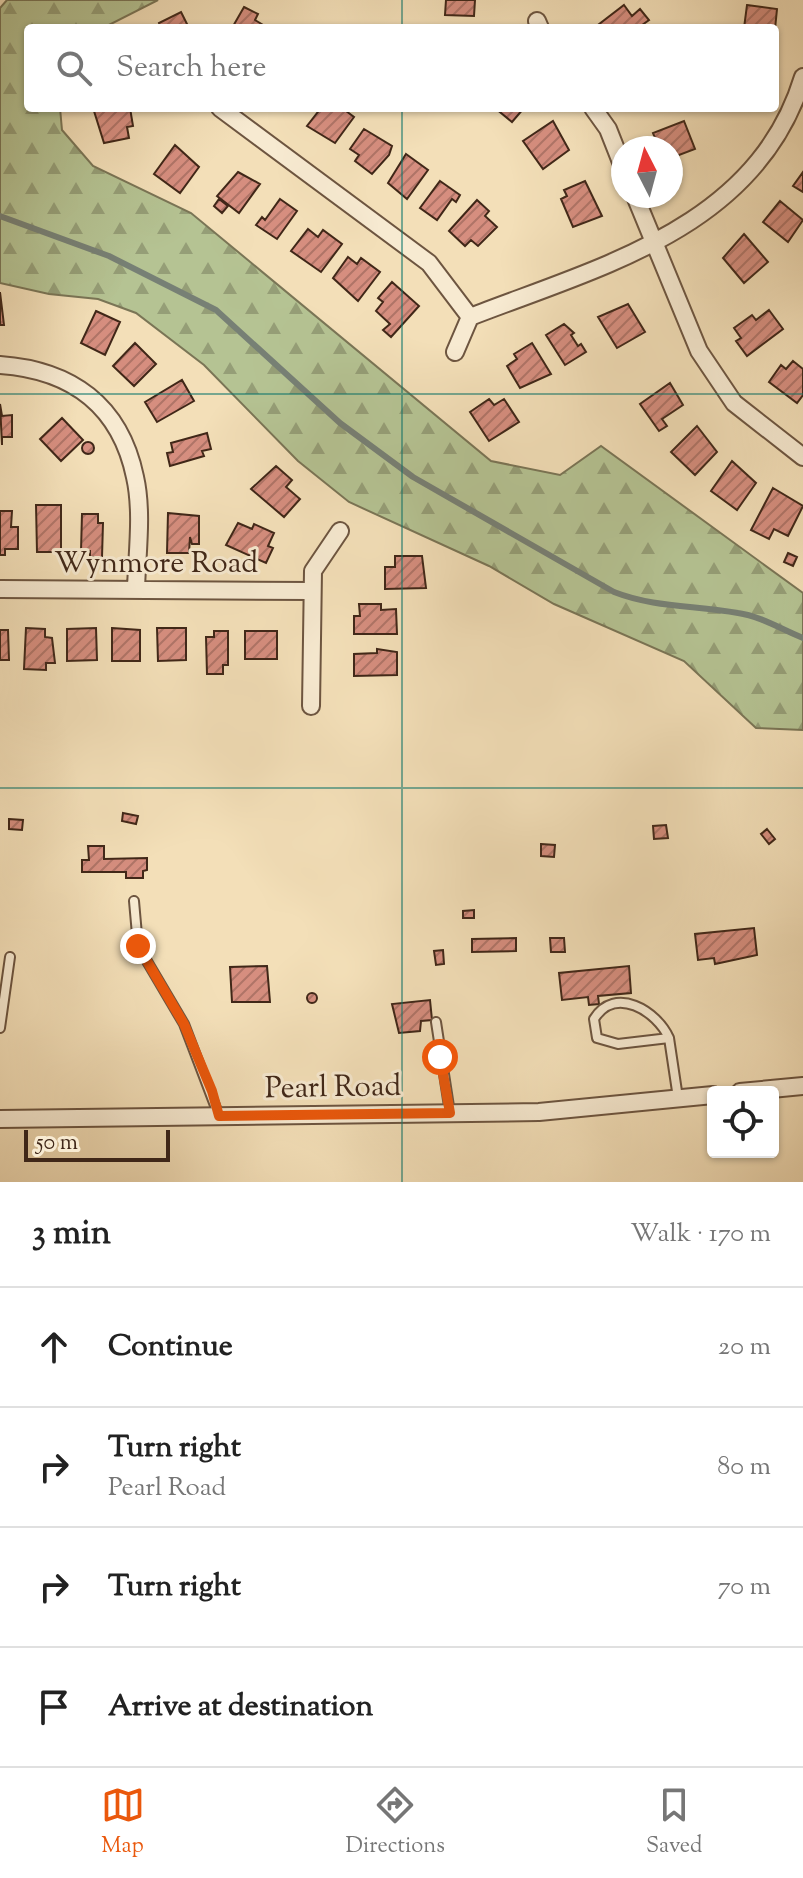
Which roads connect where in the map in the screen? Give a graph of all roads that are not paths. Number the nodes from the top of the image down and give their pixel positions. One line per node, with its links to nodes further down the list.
1 (803, 77): 6 (street)
2 (225, 112): 7 (street)
3 (596, 112): 4 (street)
4 (611, 137)
5 (640, 208): 6 (street)
6 (654, 245): 7 (street); 10 (street)
7 (470, 317): 8 (street)
8 (455, 352)
9 (0, 365): 13 (street)
10 (803, 457)
11 (340, 531): 14 (street)
12 (0, 589): 13 (street, Wynmore Road)
13 (136, 589): 14 (street, Wynmore Road)
14 (311, 591): 15 (street)
15 (311, 706)
16 (134, 901): 26 (lane)
17 (10, 957): 19 (lane)
18 (436, 1022): 25 (lane)
19 (0, 1028)
20 (669, 1038): 20 (lane); 24 (lane)
21 (803, 1086): 22 (street)
22 (779, 1088)
23 (707, 1096): 24 (street, Pearl Road)
24 (678, 1098): 25 (street, Pearl Road)
25 (450, 1113): 26 (street, Pearl Road)
26 (219, 1116): 27 (street, Pearl Road)
27 (0, 1119)

